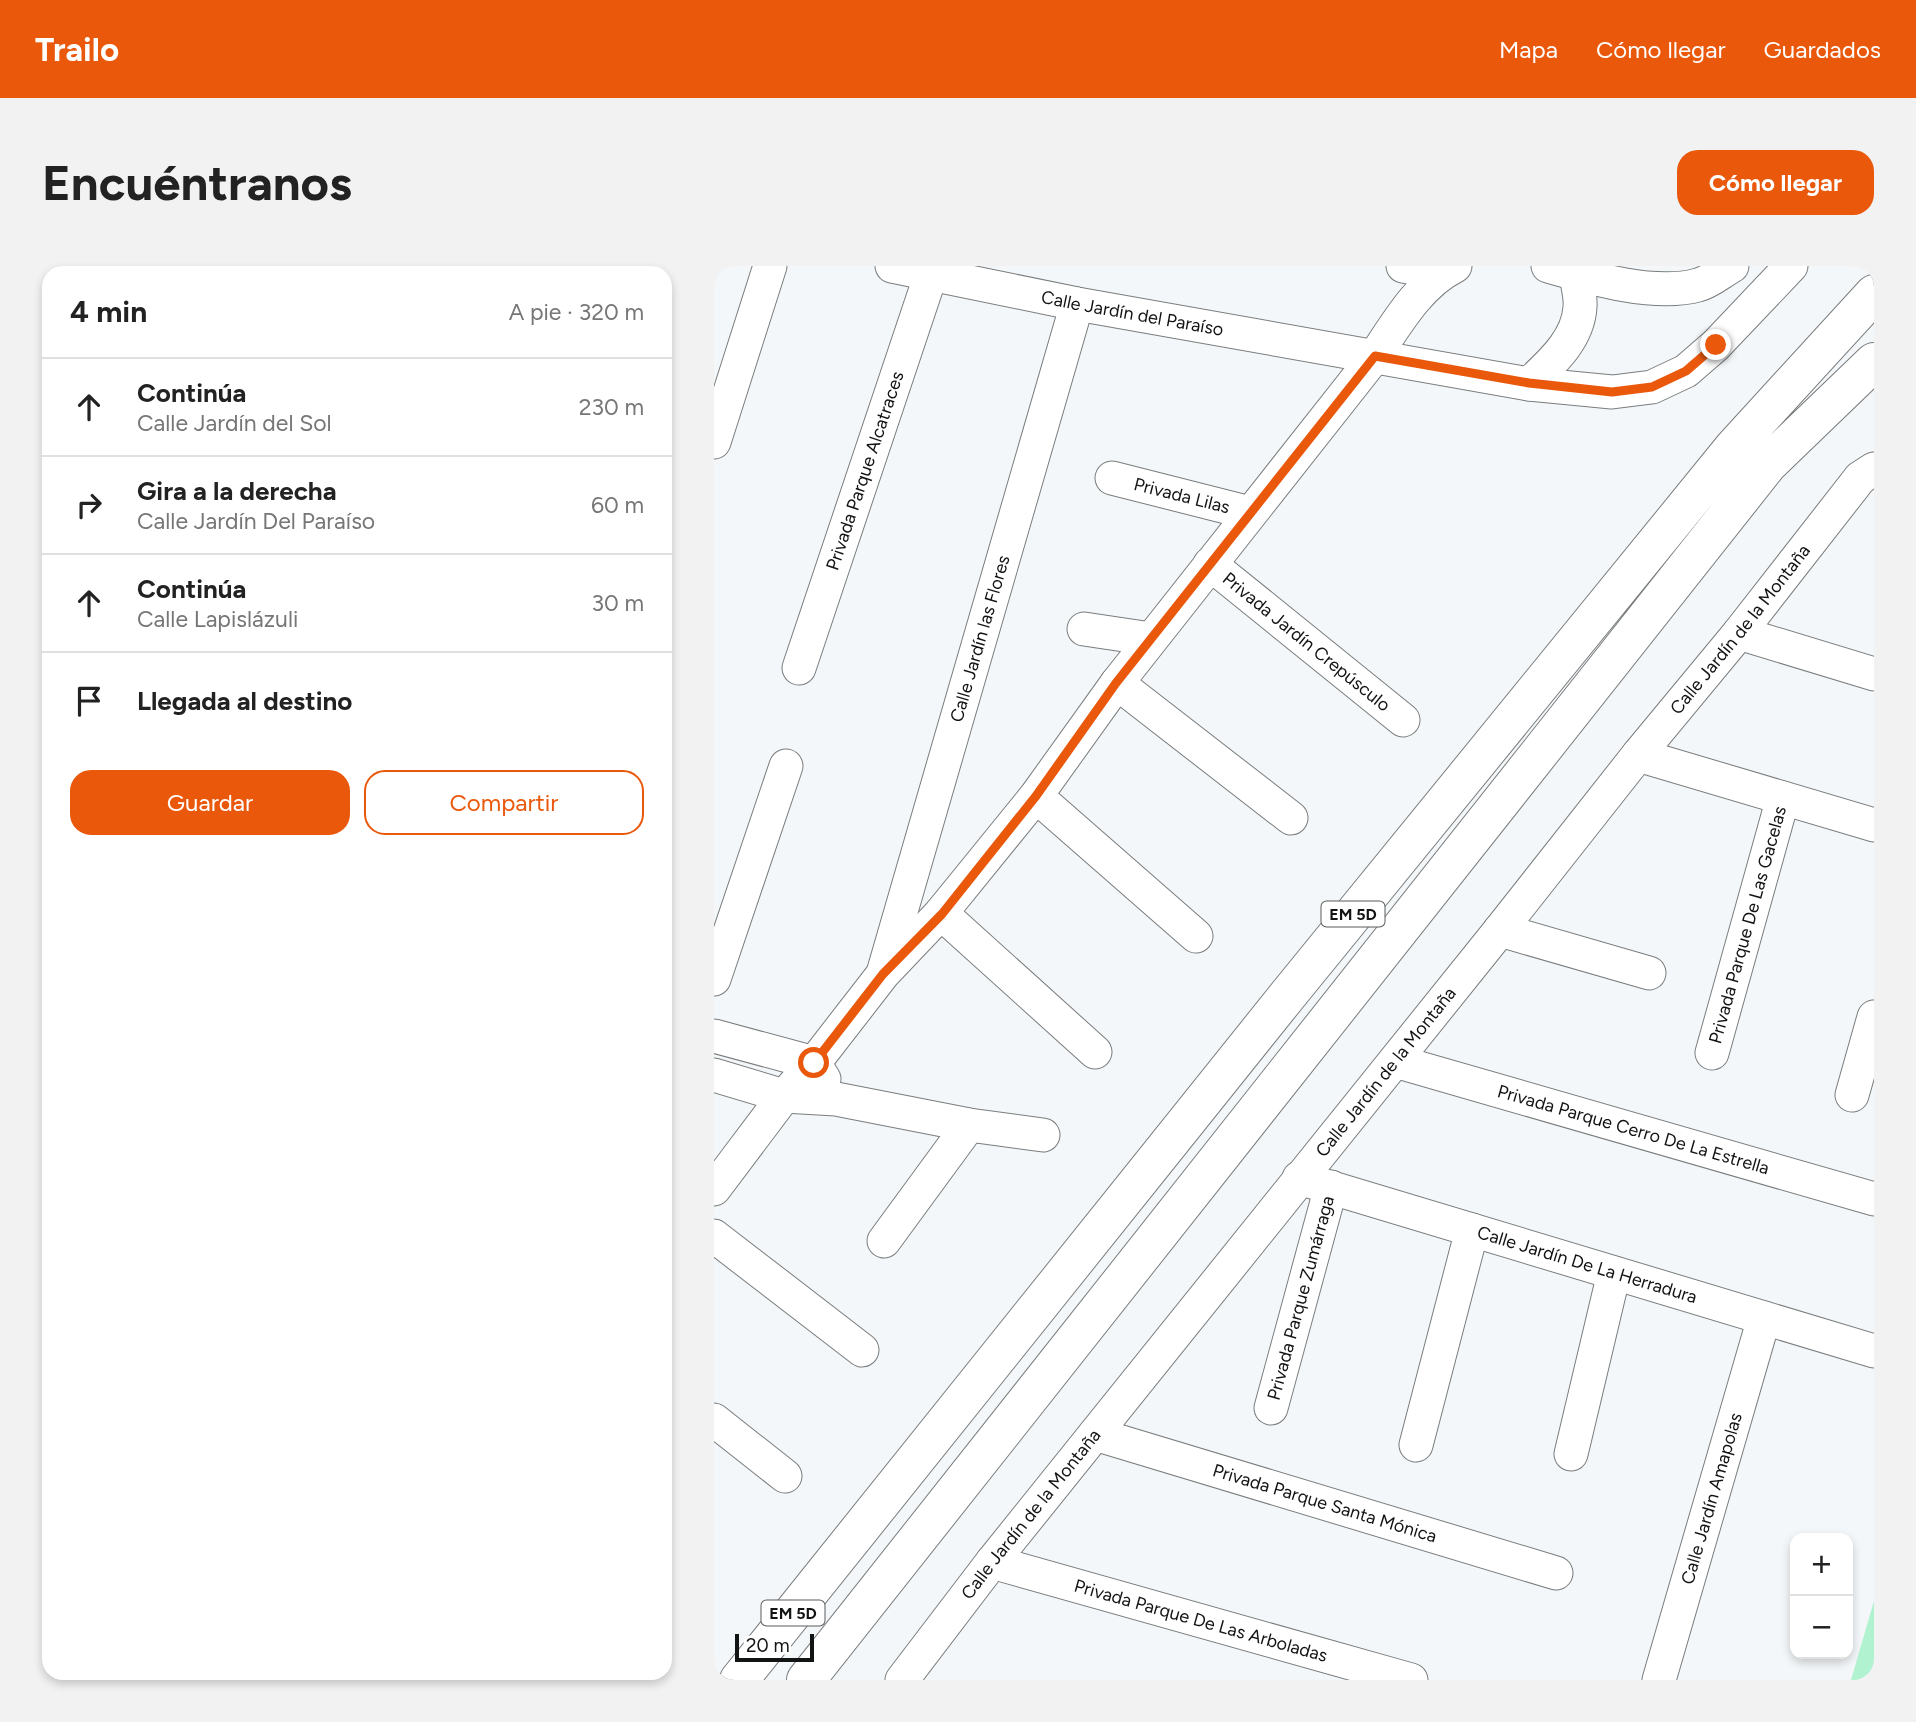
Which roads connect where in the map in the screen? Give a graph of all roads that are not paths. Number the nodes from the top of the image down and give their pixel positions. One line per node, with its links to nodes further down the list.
1 (770, 266): 14 (street)
2 (892, 266): 8 (street, Calle Jardín del Paraíso)
3 (1403, 266): 6 (street)
4 (1731, 266): 7 (street)
5 (1791, 266): 13 (street)
6 (1448, 270): 11 (street)
7 (1562, 270): 13 (street)
8 (931, 274): 10 (street, Calle Jardín del Paraíso); 22 (street, Privada Parque Alcatraces)
9 (1874, 295): 69 (highway, EM 5D)
10 (1077, 304): 11 (street, Calle Jardín del Paraíso); 36 (street, Calle Jardín las Flores)
11 (1375, 356): 13 (street); 17 (street)
12 (1874, 362): 70 (highway, EM 5D)
13 (1529, 383)
14 (714, 442)
15 (1874, 470): 20 (street, Calle Jardín de la Montaña)
16 (1112, 478): 17 (street, Privada Lilas)
17 (1250, 513): 18 (street)
18 (1210, 564): 21 (street); 25 (street, Privada Jardín Crepúsculo)
19 (1084, 629): 21 (street)
20 (1739, 633): 23 (street); 26 (street, Calle Jardín de la Montaña)
21 (1151, 639): 24 (street)
22 (799, 668)
23 (1874, 674)
24 (1116, 683): 28 (street); 30 (street)
25 (1403, 720)
26 (1638, 755): 29 (street); 33 (street, Calle Jardín de la Montaña)
27 (786, 766): 37 (street)
28 (1036, 796): 32 (street); 34 (street)
29 (1783, 798): 31 (street); 41 (street, Privada Parque De Las Gacelas)
30 (1291, 818)
31 (1874, 825)
32 (942, 914): 36 (street); 40 (street)
33 (1500, 930): 35 (street); 42 (street, Calle Jardín de la Montaña)
34 (1196, 936)
35 (1649, 973)
36 (883, 974): 43 (street)
37 (714, 979)
38 (1874, 1017): 45 (street)
39 (714, 1036): 43 (street)
40 (1095, 1052)
41 (1712, 1053)
42 (1395, 1061): 50 (street, Calle Jardín de la Montaña); 53 (street, Privada Parque Cerro De La Estrella)
43 (814, 1063): 46 (street); 47 (street)
44 (714, 1075): 46 (street)
45 (1852, 1095)
46 (784, 1096): 47 (street); 52 (street)
47 (836, 1099): 48 (street)
48 (969, 1125): 49 (street); 56 (street)
49 (1043, 1135)
50 (1299, 1178): 51 (street, Calle Jardín De La Herradura); 63 (street, Calle Jardín de la Montaña)
51 (1331, 1187): 54 (street, Calle Jardín De La Herradura); 61 (street, Privada Parque Zumárraga)
52 (714, 1189)
53 (1874, 1199)
54 (1472, 1230): 57 (street, Calle Jardín De La Herradura); 64 (street)
55 (714, 1236): 59 (street)
56 (884, 1241)
57 (1614, 1273): 58 (street, Calle Jardín De La Herradura); 65 (street)
58 (1764, 1318): 60 (street, Calle Jardín De La Herradura); 73 (street, Calle Jardín Amapolas)
59 (862, 1350)
60 (1874, 1351)
61 (1271, 1408)
62 (714, 1420): 66 (street)
63 (1095, 1434): 67 (street, Calle Jardín de la Montaña); 68 (street, Privada Parque Santa Mónica)
64 (1416, 1445)
65 (1571, 1454)
66 (785, 1476)
67 (992, 1562): 71 (street, Calle Jardín de la Montaña); 72 (street, Privada Parque De Las Arboladas)
68 (1556, 1573)
69 (739, 1680)
70 (806, 1680)
71 (902, 1680)
72 (1411, 1680)
73 (1659, 1680)

